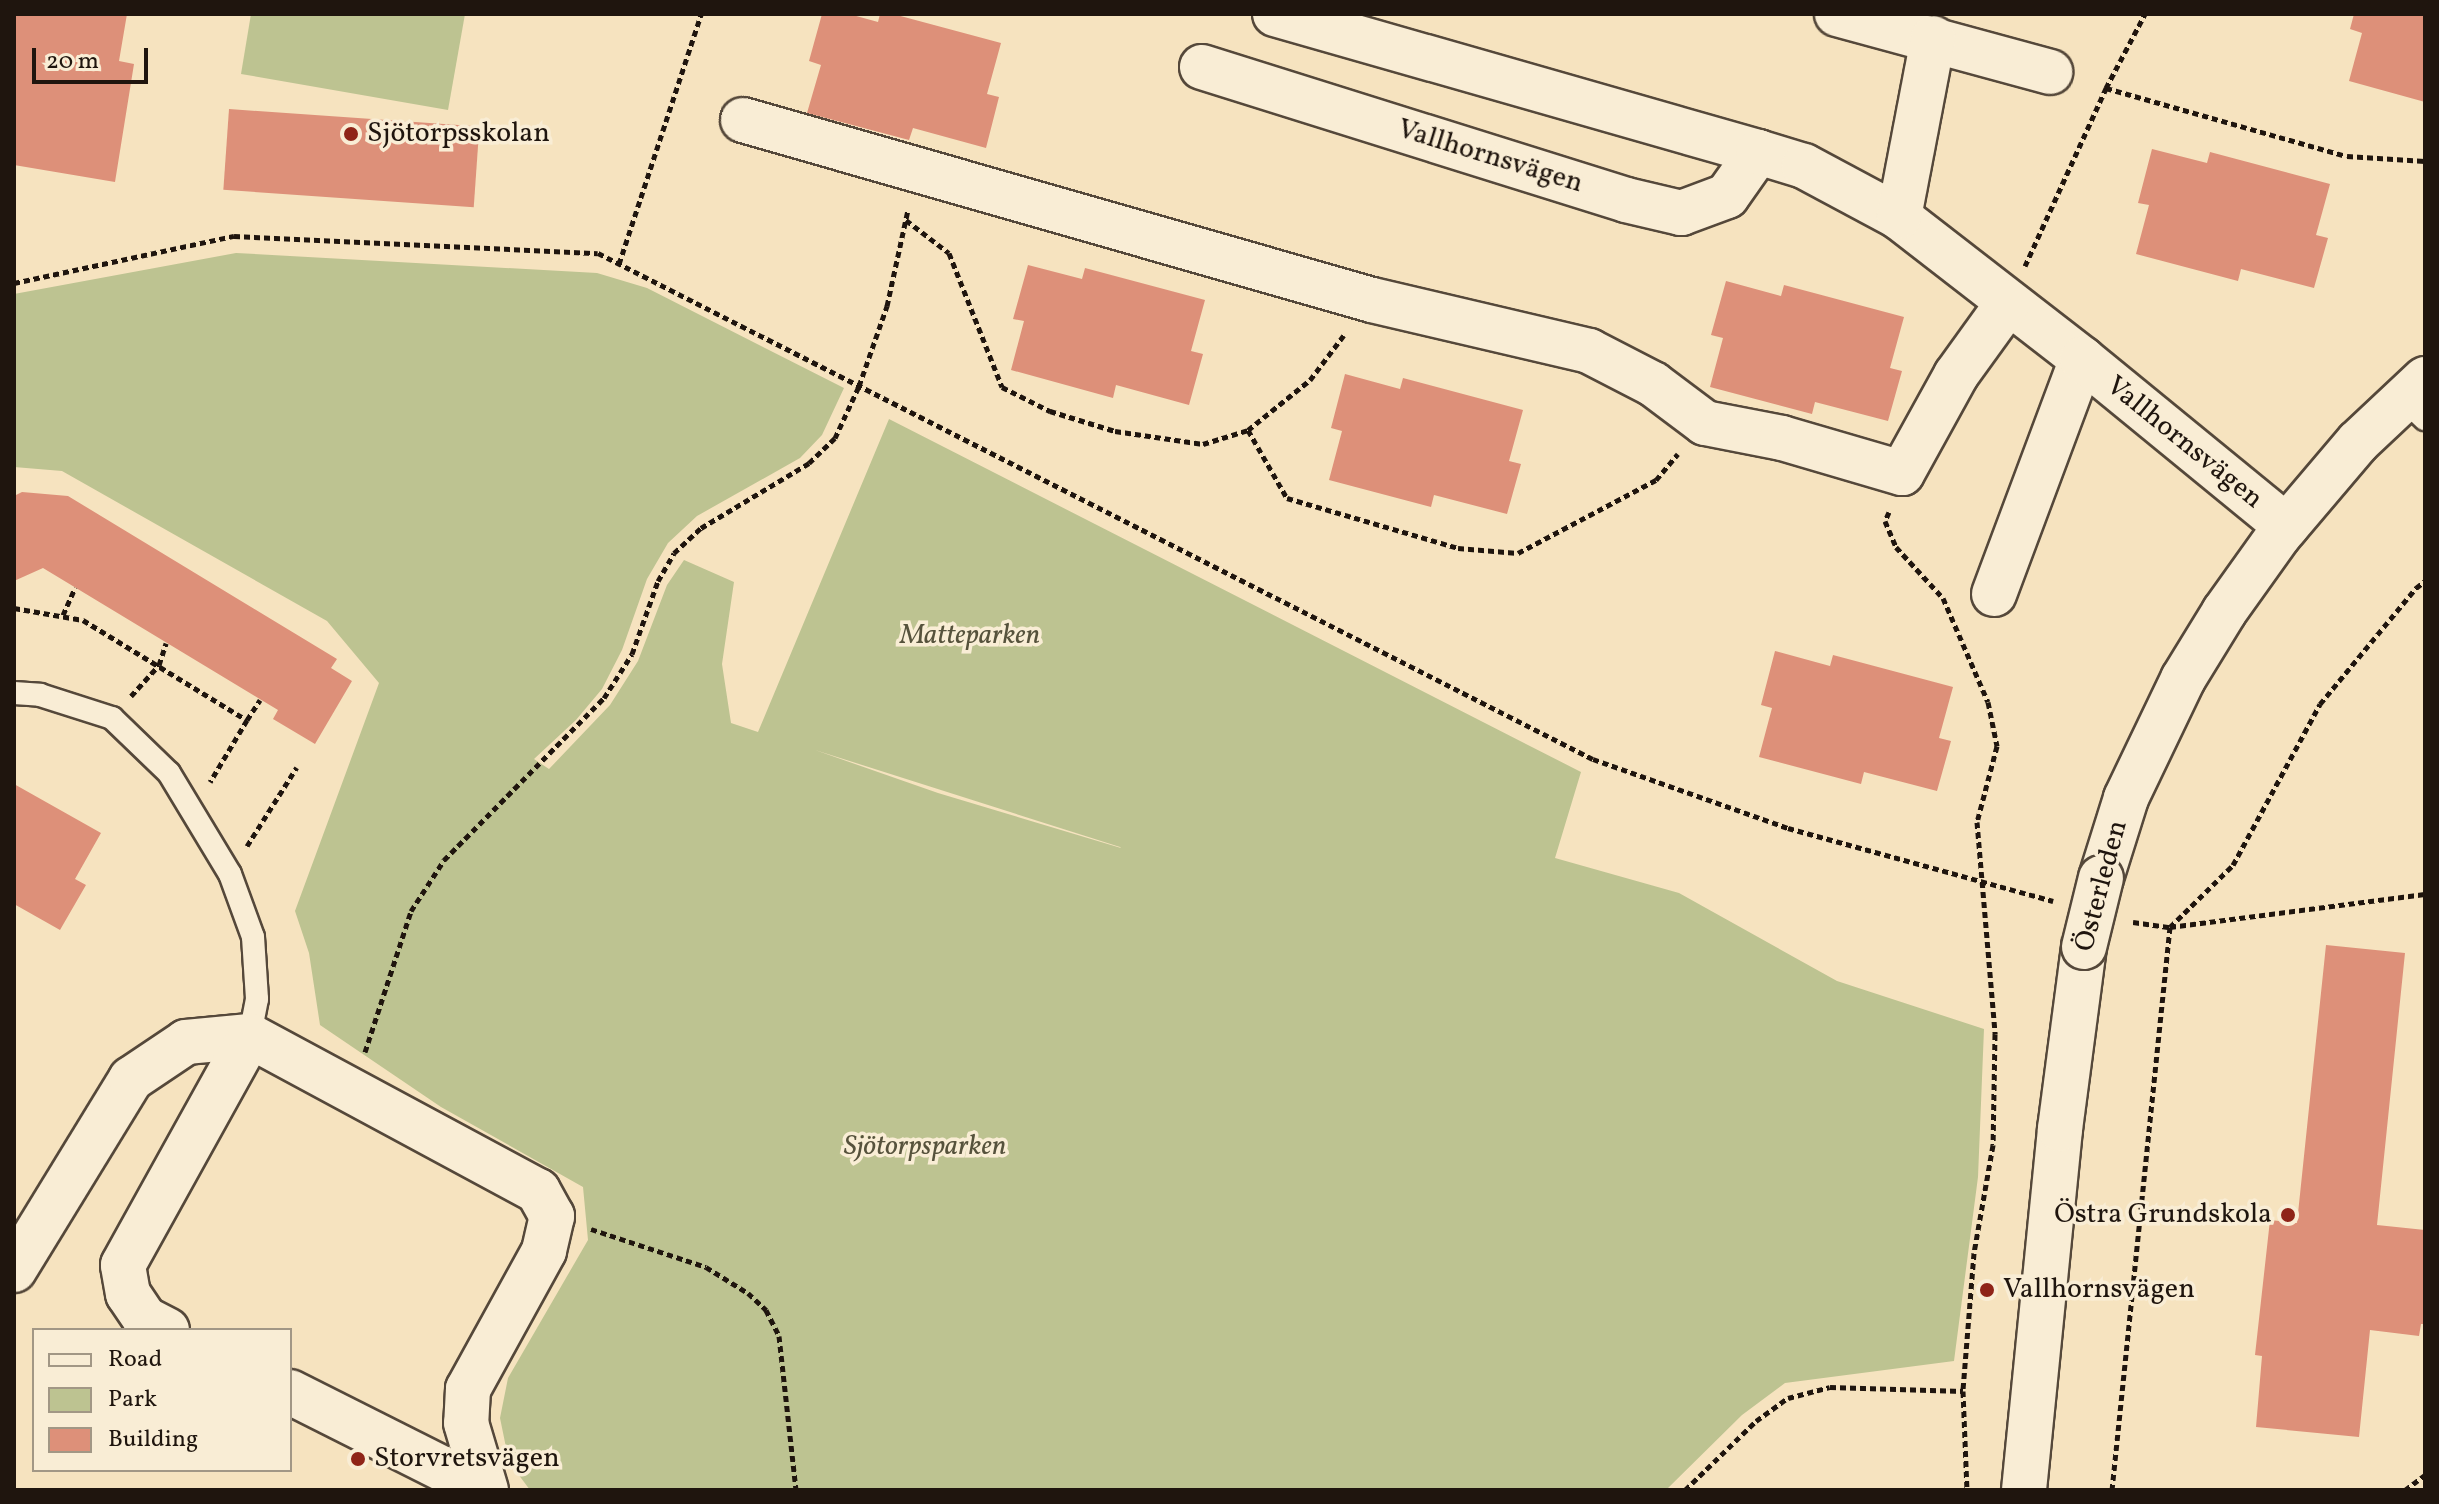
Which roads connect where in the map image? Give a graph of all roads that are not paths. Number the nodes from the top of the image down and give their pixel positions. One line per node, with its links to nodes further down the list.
1 (1275, 14): 7 (street, Vallhornsvägen)
2 (1837, 14): 3 (street)
3 (1933, 38): 5 (street); 8 (street)
4 (1202, 67): 7 (street, Vallhornsvägen)
5 (2050, 72)
6 (743, 120): 9 (street)
7 (1758, 152): 8 (street, Vallhornsvägen)
8 (1899, 217): 9 (street, Vallhornsvägen)
9 (2008, 303): 10 (street, Vallhornsvägen)
10 (2082, 359): 12 (street, Vallhornsvägen); 13 (street, Vallhornsvägen)
11 (2418, 399): 12 (street, Österleden)
12 (2286, 526): 20 (street, Österleden, bridge)
13 (1994, 594)
14 (14, 693): 15 (lane)
15 (250, 1036): 16 (street); 17 (street); 19 (street)
16 (14, 1270)
17 (163, 1328)
18 (292, 1393): 19 (street)
19 (486, 1490)
20 (2024, 1490)

